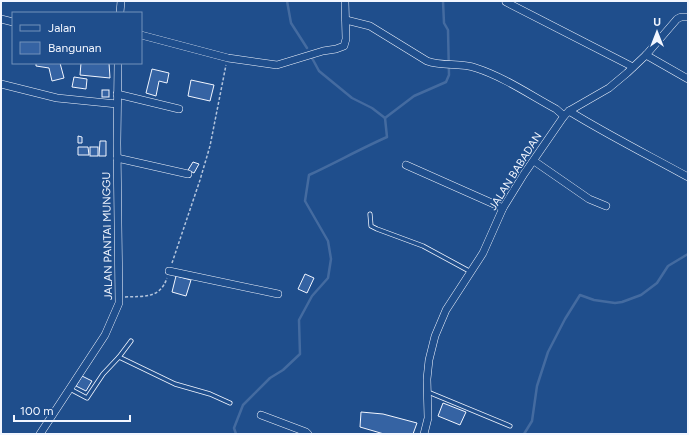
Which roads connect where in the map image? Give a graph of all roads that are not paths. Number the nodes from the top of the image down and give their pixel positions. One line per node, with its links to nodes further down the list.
1 (121, 1): 4 (street)
2 (345, 1): 7 (street)
3 (506, 2): 12 (street)
4 (120, 12)
5 (688, 17): 10 (street, JALAN BABADAN)
6 (1, 19): 8 (street)
7 (346, 20): 9 (street); 18 (street)
8 (12, 22)
9 (142, 35)
10 (646, 55): 12 (street, JALAN BABADAN); 13 (street)
11 (118, 64): 15 (street, JALAN PANTAI MUNGGU)
12 (633, 67): 18 (street, JALAN BABADAN)
13 (688, 79)
14 (1, 84): 16 (street)
15 (117, 94): 16 (street, JALAN PANTAI MUNGGU); 17 (street)
16 (117, 104): 19 (street, JALAN PANTAI MUNGGU)
17 (179, 109)
18 (567, 113): 20 (street, JALAN BABADAN); 23 (street)
19 (117, 158): 22 (street); 32 (street, JALAN PANTAI MUNGGU)
20 (534, 161): 24 (street); 25 (street, JALAN BABADAN)
21 (406, 165): 25 (street)
22 (188, 174)
23 (688, 177)
24 (606, 206)
25 (503, 208): 28 (street, JALAN BABADAN)
26 (370, 214): 28 (lane)
27 (169, 272): 29 (street)
28 (471, 272): 33 (street, JALAN BABADAN)
29 (278, 294)
30 (131, 341): 31 (lane)
31 (119, 357): 32 (lane); 34 (lane)
32 (70, 389): 37 (street, JALAN PANTAI MUNGGU)
33 (428, 392): 36 (lane); 39 (street, JALAN BABADAN)
34 (230, 403)
35 (261, 415): 38 (street)
36 (510, 426)
37 (40, 434)
38 (308, 434)
39 (424, 434)

